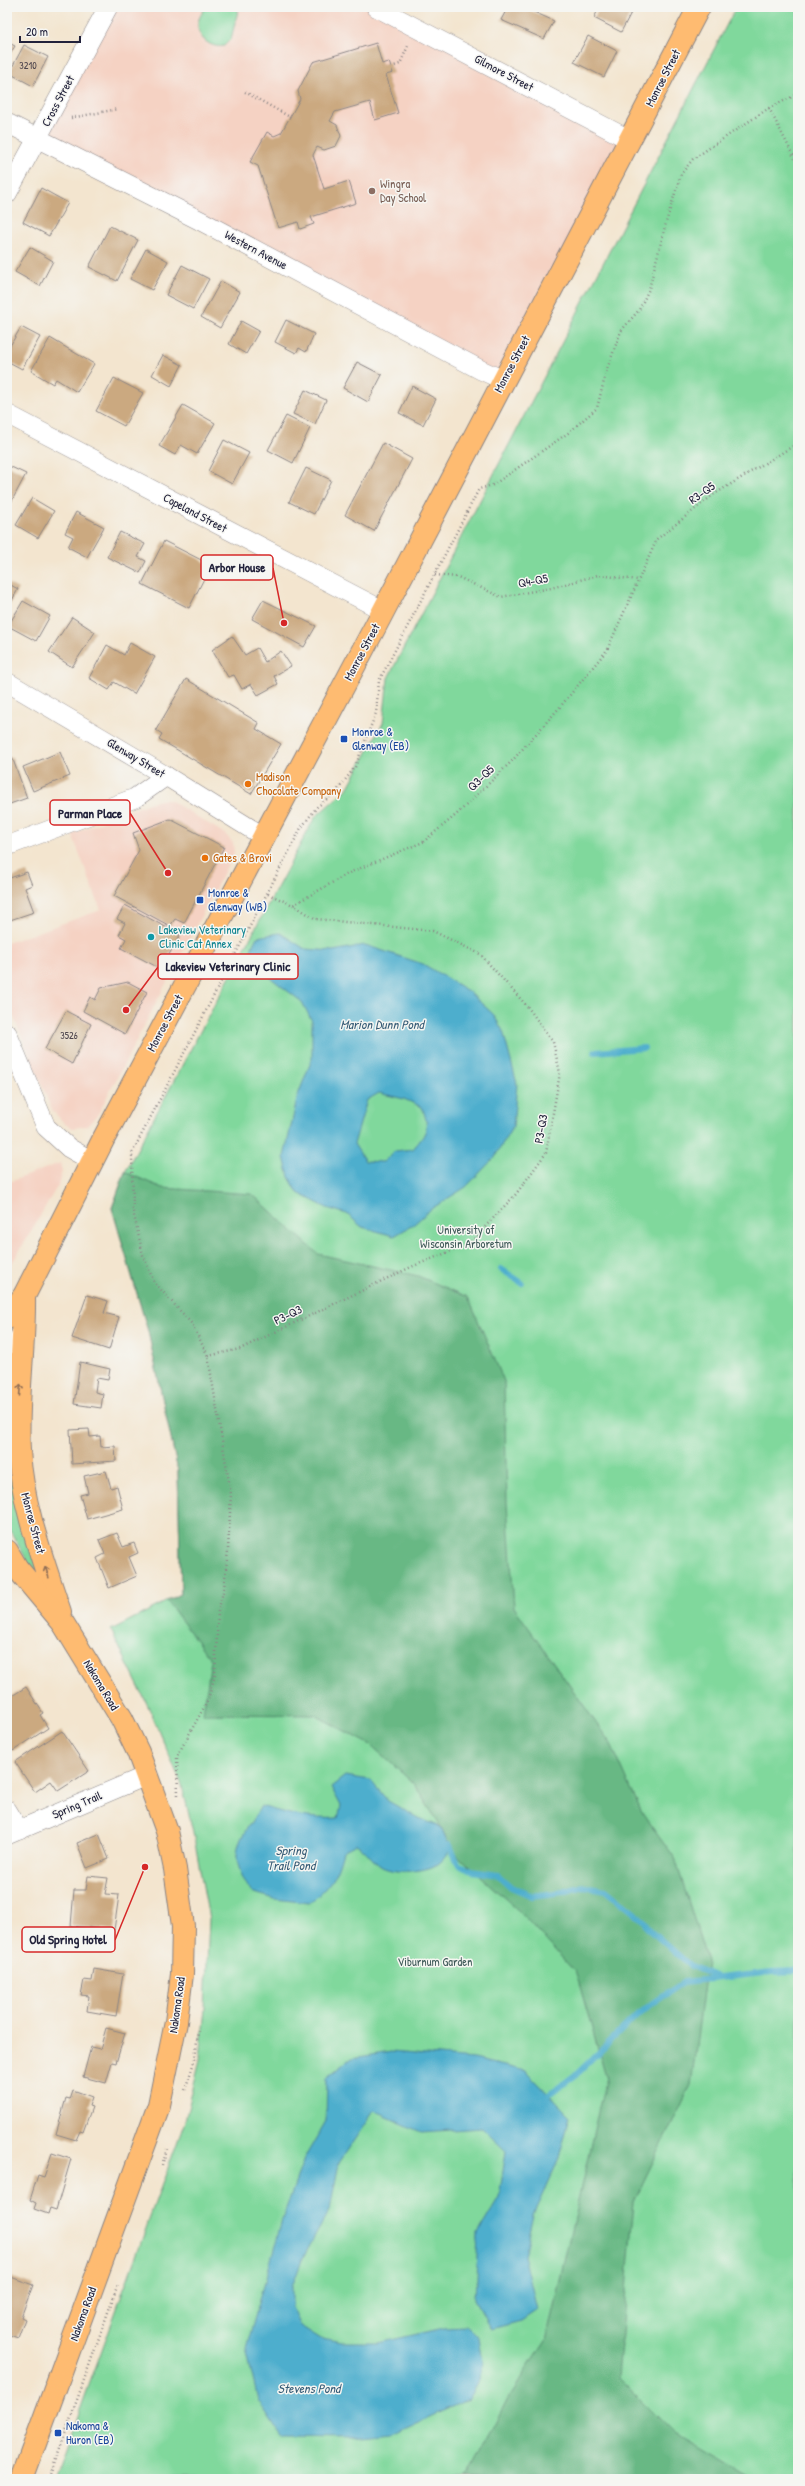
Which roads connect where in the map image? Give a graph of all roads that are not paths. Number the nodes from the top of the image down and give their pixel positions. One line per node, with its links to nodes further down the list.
1 (108, 7): 5 (street, Cross Street)
2 (376, 7): 6 (street, Gilmore Street)
3 (699, 7): 6 (main road, Monroe Street)
4 (7, 123): 5 (street, Western Avenue)
5 (38, 140): 7 (street, Cross Street); 8 (street, Western Avenue)
6 (630, 140): 8 (main road, Monroe Street)
7 (7, 194)
8 (503, 380): 10 (main road, Monroe Street)
9 (7, 414): 10 (street, Copeland Street)
10 (384, 611): 13 (main road, Monroe Street)
11 (7, 682): 12 (street, Glenway Street)
12 (166, 776): 13 (street, Glenway Street); 14 (street)
13 (264, 837): 16 (main road, Monroe Street)
14 (7, 846)
15 (7, 1033): 16 (street)
16 (92, 1161): 17 (main road, Monroe Street)
17 (16, 1321): 18 (street, Monroe Street); 20 (main road, Monroe Street, one-way to 17)
18 (7, 1365)
19 (7, 1551): 20 (main road, Nakoma Road)
20 (63, 1623): 21 (main road, Nakoma Road)
21 (148, 1776): 23 (street, Spring Trail); 24 (main road, Nakoma Road)
22 (7, 1810): 23 (street)
23 (13, 1833)
24 (22, 2479)

